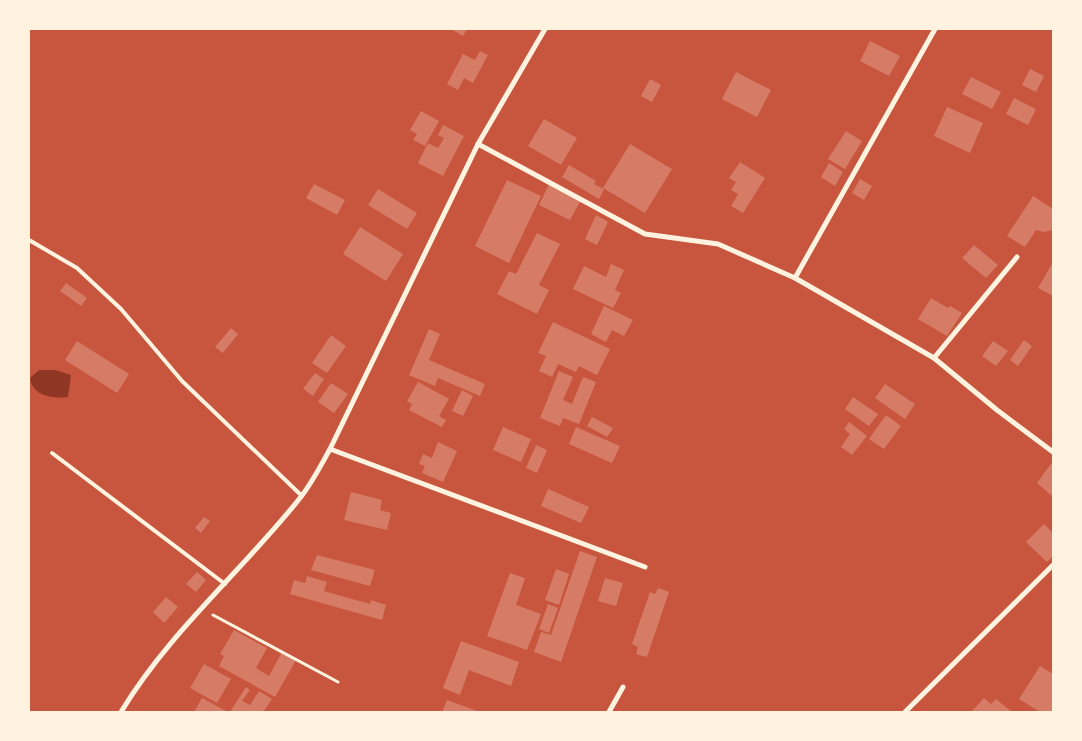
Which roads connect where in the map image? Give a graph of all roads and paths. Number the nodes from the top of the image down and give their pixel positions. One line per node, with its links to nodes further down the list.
1 (545, 29): 3 (street)
2 (936, 29): 6 (street)
3 (478, 144): 6 (street); 8 (street)
4 (29, 240): 11 (lane)
5 (1018, 257): 7 (street)
6 (795, 278): 7 (street)
7 (934, 358): 9 (street)
8 (330, 449): 11 (street); 13 (street)
9 (1053, 452)
10 (52, 453): 14 (lane)
11 (302, 496): 14 (street)
12 (1053, 565): 20 (street)
13 (645, 567)
14 (225, 584): 15 (street)
15 (201, 608): 16 (path); 18 (street)
16 (338, 682)
17 (622, 687): 19 (street)
18 (121, 712)
19 (609, 712)
20 (904, 712)

